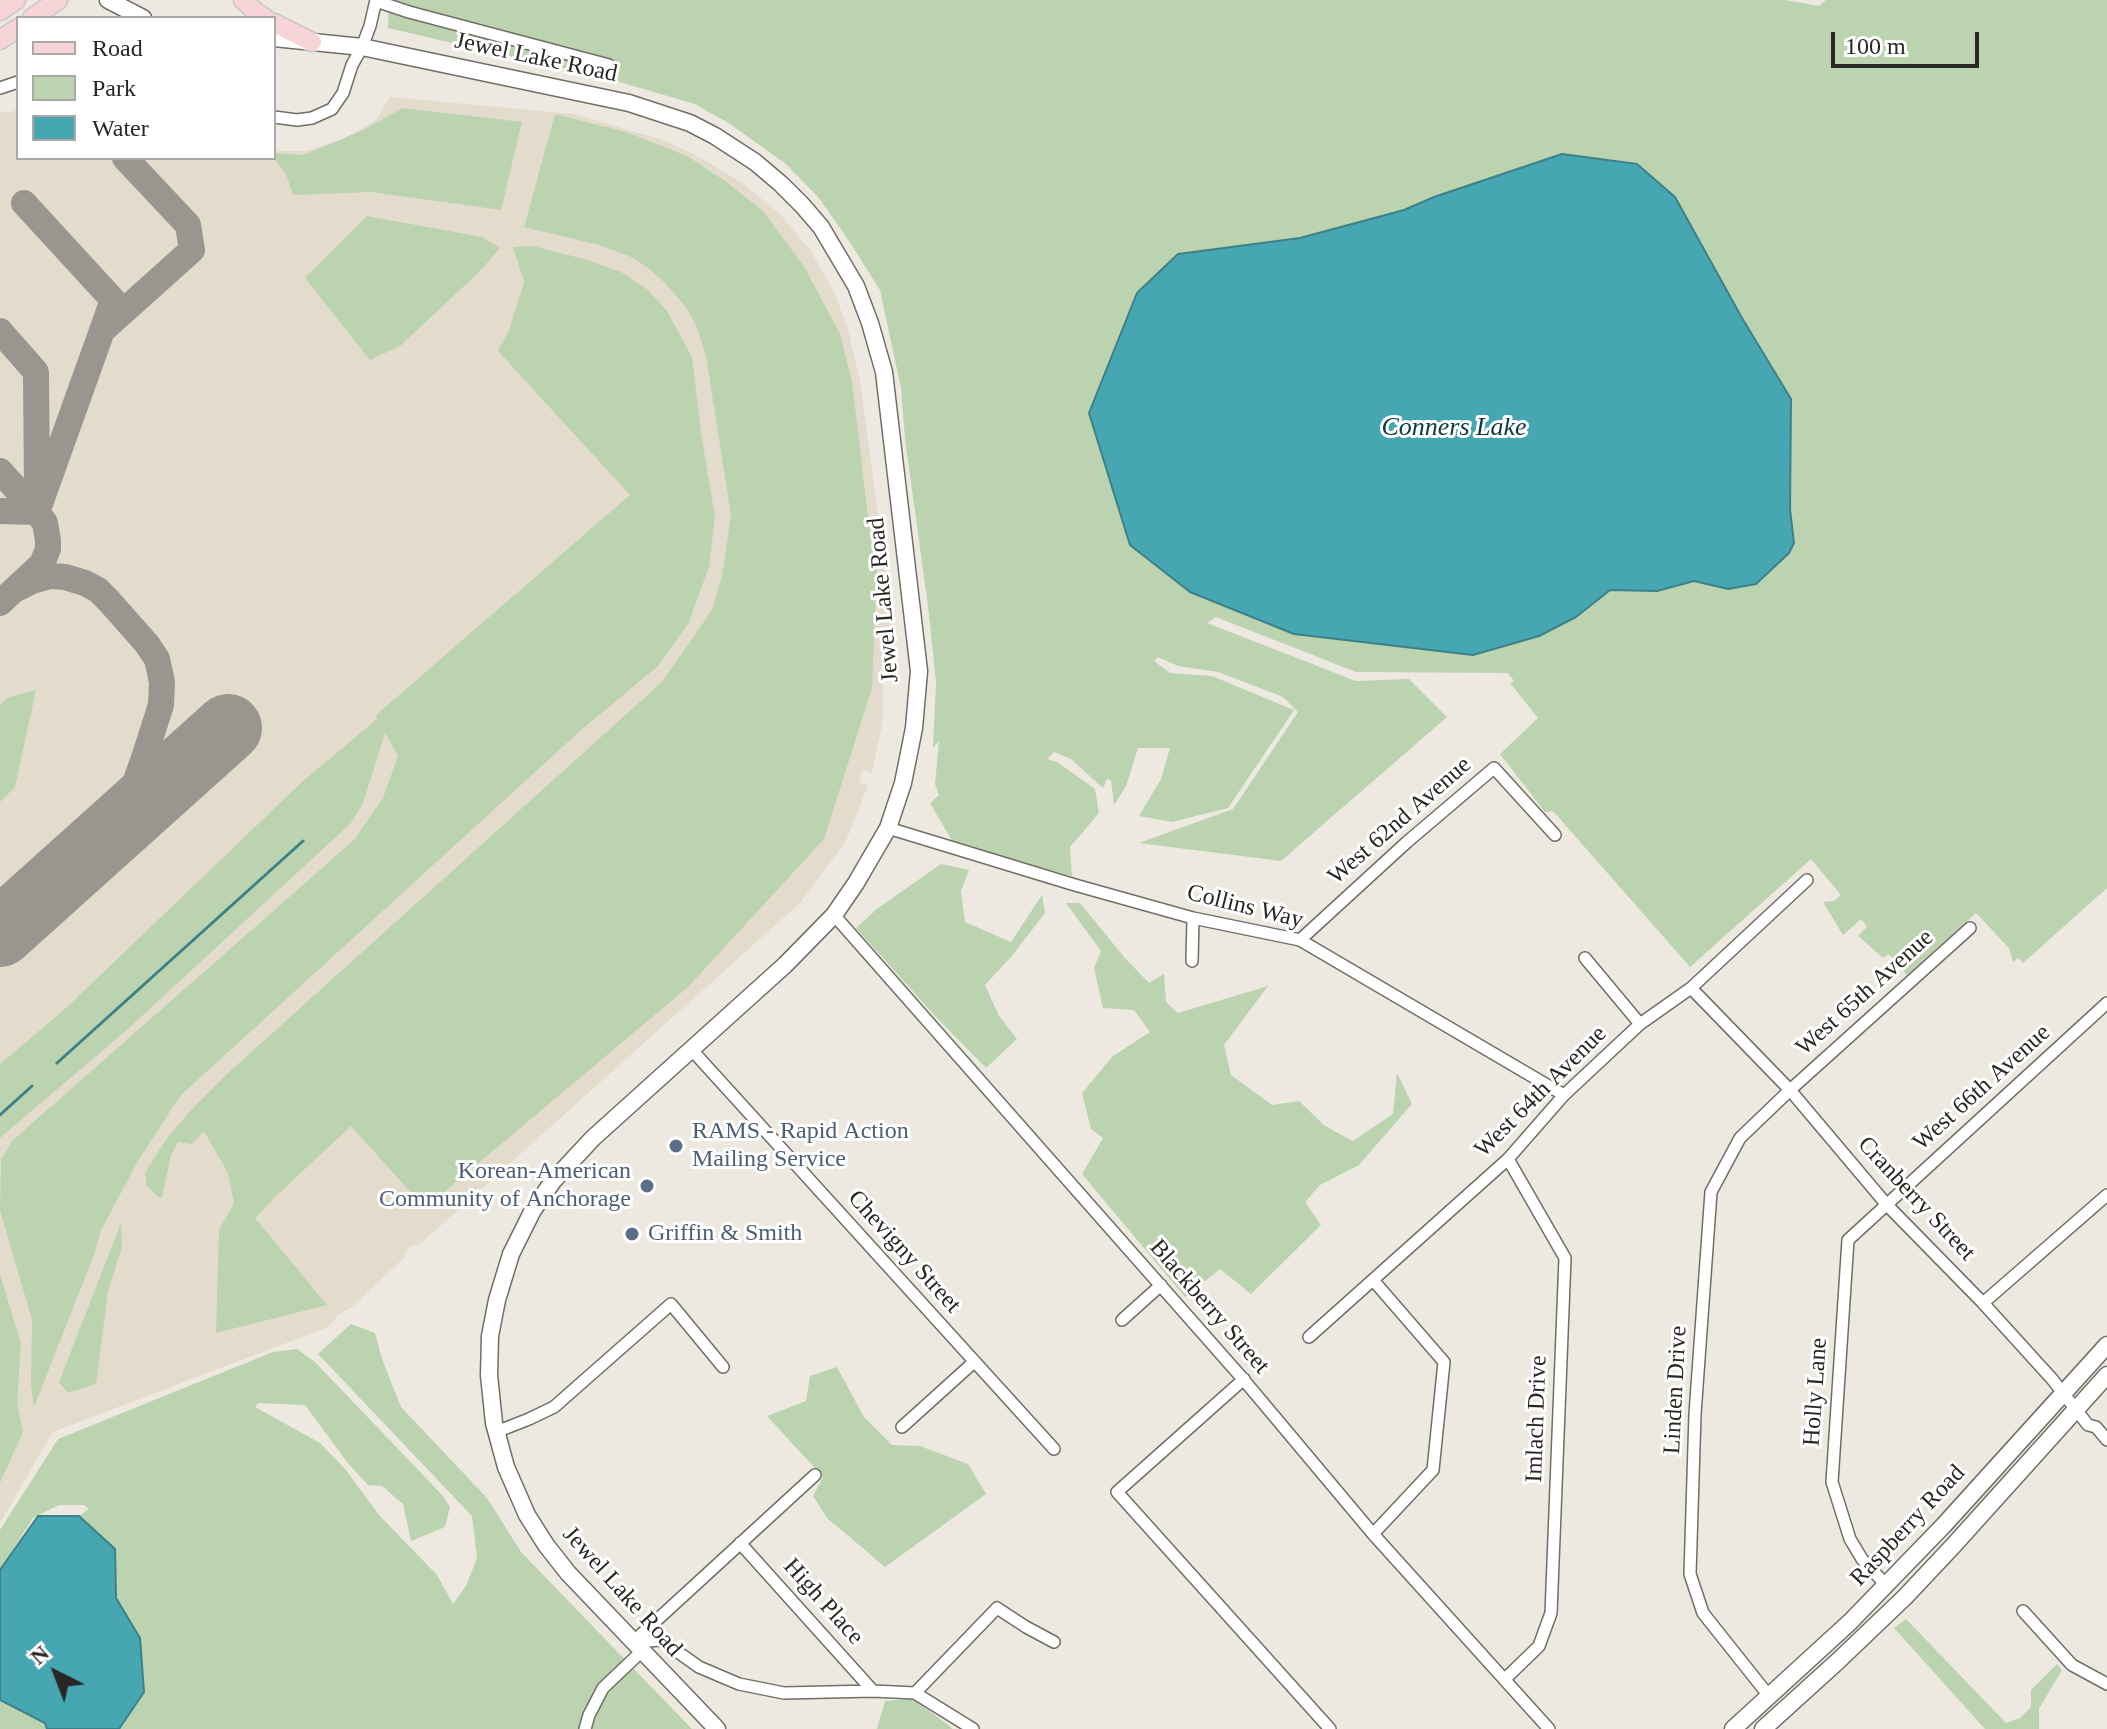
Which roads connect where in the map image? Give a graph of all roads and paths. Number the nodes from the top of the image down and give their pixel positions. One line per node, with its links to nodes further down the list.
1 (16, 0): 6 (main road)
2 (58, 0): 7 (main road)
3 (108, 0): 8 (main road)
4 (243, 0): 9 (main road)
5 (376, 0): 13 (street); 14 (street)
6 (0, 11)
7 (35, 16)
8 (139, 16)
9 (262, 16)
10 (276, 24): 12 (main road)
11 (276, 38): 12 (main road, Jewel Lake Road)
12 (312, 42): 13 (main road, Jewel Lake Road)
13 (362, 47): 15 (street); 16 (main road, Jewel Lake Road)
14 (609, 65)
15 (276, 117)
16 (888, 828): 19 (main road, Jewel Lake Road); 20 (street, Collins Way)
17 (1555, 835): 22 (street, West 62nd Avenue)
18 (1807, 880): 25 (street, West 64th Avenue)
19 (834, 915): 28 (main road, Jewel Lake Road); 35 (street, Blackberry Street)
20 (1193, 918): 22 (street, Collins Way); 24 (street)
21 (1970, 928): 29 (street, West 65th Avenue)
22 (1300, 940): 30 (street, Collins Way)
23 (1585, 958): 27 (street)
24 (1192, 961)
25 (1691, 988): 27 (street, West 64th Avenue); 29 (street, Cranberry Street)
26 (2107, 1003): 33 (street, West 66th Avenue)
27 (1640, 1024): 30 (street, West 64th Avenue)
28 (691, 1049): 40 (street, Chevigny Street); 47 (main road, Jewel Lake Road)
29 (1790, 1090): 33 (street, Cranberry Street); 61 (street, Linden Drive)
30 (1564, 1095): 31 (street, West 64th Avenue)
31 (1508, 1159): 34 (street, West 64th Avenue); 57 (street, Imlach Drive)
32 (2107, 1195): 36 (street)
33 (1887, 1205): 36 (street, Cranberry Street); 53 (street, Holly Lane)
34 (1373, 1280): 38 (street, West 64th Avenue); 51 (street)
35 (1161, 1285): 37 (street); 43 (street, Blackberry Street)
36 (1983, 1303): 44 (street, Cranberry Street)
37 (1122, 1320)
38 (1309, 1337)
39 (2107, 1345): 44 (main road, Raspberry Road)
40 (974, 1362): 46 (street); 49 (street, Chevigny Street)
41 (723, 1367): 47 (street)
42 (2107, 1375): 45 (main road, Raspberry Road)
43 (1244, 1379): 51 (street, Blackberry Street); 65 (street)
44 (2063, 1394): 45 (street, Cranberry Street); 53 (main road, Raspberry Road)
45 (2074, 1410): 48 (street, Cranberry Street); 68 (main road, Raspberry Road)
46 (902, 1427)
47 (496, 1432): 56 (main road, Jewel Lake Road)
48 (2107, 1440)
49 (1054, 1449)
50 (815, 1475): 52 (street)
51 (1373, 1534): 57 (street, Blackberry Street)
52 (740, 1543): 56 (street); 59 (street, High Place)
53 (1886, 1585): 61 (main road, Raspberry Road)
54 (2023, 1611): 58 (street)
55 (1054, 1642): 60 (street)
56 (638, 1646): 59 (street); 63 (street); 64 (main road, Jewel Lake Road)
57 (1505, 1679): 66 (street, Blackberry Street)
58 (2107, 1684)
59 (873, 1691): 60 (street)
60 (915, 1693): 62 (street)
61 (1769, 1696): 67 (main road, Raspberry Road)
62 (966, 1727)
63 (585, 1729)
64 (717, 1729)
65 (1330, 1729)
66 (1549, 1729)
67 (1733, 1729)
68 (1763, 1729)

